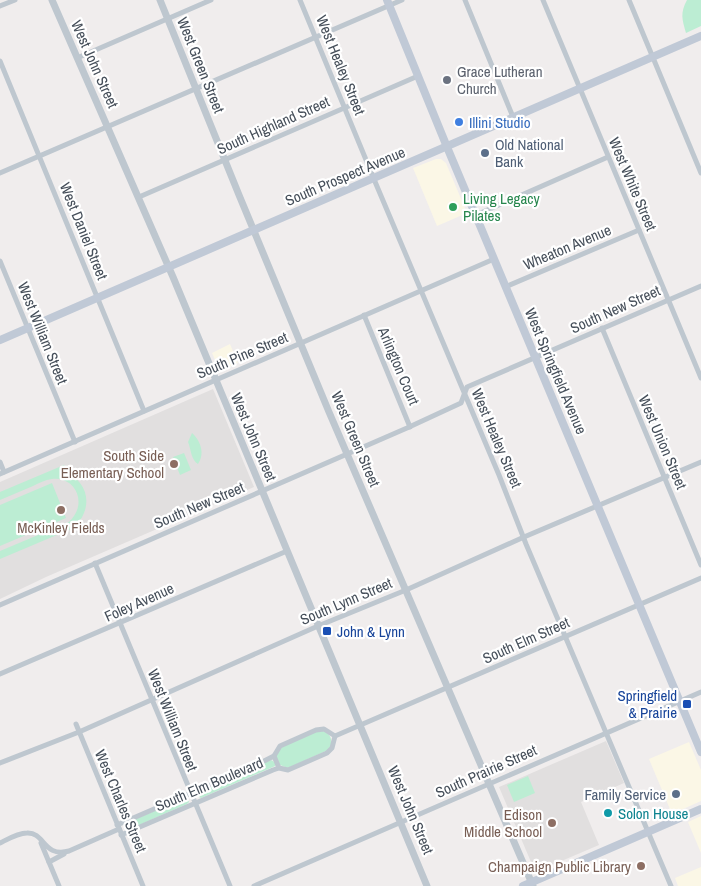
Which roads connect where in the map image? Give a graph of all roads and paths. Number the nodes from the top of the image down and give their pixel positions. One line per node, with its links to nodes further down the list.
1 (15, 0): 11 (street)
2 (52, 0): 16 (street, West John Street)
3 (160, 0): 12 (street, West Green Street)
4 (211, 0): 12 (street)
5 (300, 0): 14 (street, West Healey Street)
6 (402, 0): 10 (street)
7 (465, 0): 22 (street)
8 (543, 0): 19 (street, West White Street)
9 (629, 0): 15 (street)
10 (388, 3): 14 (street); 18 (main road, West Springfield Avenue)
11 (0, 6)
12 (167, 18): 16 (street); 20 (street, West Green Street)
13 (701, 36): 15 (main road, South Prospect Avenue)
14 (316, 38): 20 (street); 21 (street, West Healey Street)
15 (652, 57): 19 (main road, South Prospect Avenue); 29 (street)
16 (77, 58): 23 (street, West John Street)
17 (0, 61): 25 (street, West Daniel Street)
18 (418, 76): 21 (street, South Highland Street); 24 (main road, West Springfield Avenue)
19 (579, 89): 22 (main road, South Prospect Avenue); 26 (street, West White Street)
20 (196, 90): 23 (street); 27 (street, West Green Street)
21 (345, 108): 27 (street, South Highland Street); 30 (street, West Healey Street)
22 (513, 117): 24 (main road, South Prospect Avenue)
23 (107, 127): 25 (street); 31 (street, West John Street)
24 (447, 147): 30 (main road, South Prospect Avenue); 32 (main road, West Springfield Avenue)
25 (39, 156): 28 (street); 41 (street, West Daniel Street)
26 (608, 157): 32 (street); 34 (street, West White Street)
27 (225, 160): 31 (street, South Highland Street); 33 (street, West Green Street)
28 (0, 173)
29 (701, 173)
30 (373, 178): 33 (main road, South Prospect Avenue); 40 (street, West Healey Street)
31 (139, 197): 37 (street, West John Street)
32 (476, 216): 35 (main road, West Springfield Avenue)
33 (254, 230): 37 (main road, South Prospect Avenue); 47 (street, West Green Street)
34 (639, 230): 39 (street, Wheaton Avenue); 42 (street, West White Street)
35 (494, 259): 39 (main road, West Springfield Avenue); 40 (street, South Pine Street)
36 (0, 261): 44 (street, West William Street)
37 (168, 267): 41 (main road, South Prospect Avenue); 50 (street, West John Street)
38 (701, 286): 42 (street, South New Street)
39 (505, 287): 48 (main road, West Springfield Avenue)
40 (421, 290): 43 (street, South Pine Street); 51 (street, West Healey Street)
41 (97, 298): 44 (main road, South Prospect Avenue); 52 (street, West Daniel Street)
42 (668, 300): 45 (street, South New Street); 49 (street, West White Street)
43 (364, 316): 47 (street, South Pine Street); 53 (street, Arlington Court)
44 (28, 328): 46 (main road, South Prospect Avenue); 54 (street, West William Street)
45 (602, 328): 48 (street, South New Street); 59 (street, West Union Street)
46 (0, 340)
47 (301, 344): 50 (street, South Pine Street); 55 (street, West Green Street)
48 (535, 358): 51 (street, South New Street); 61 (main road, West Springfield Avenue)
49 (701, 378)
50 (216, 380): 52 (street, South Pine Street); 60 (street, West John Street)
51 (465, 395): 53 (street, South New Street); 62 (street, West Healey Street)
52 (144, 411): 54 (street, South Pine Street)
53 (410, 427): 55 (street, South New Street)
54 (75, 442): 58 (street, South Pine Street)
55 (348, 454): 60 (street, South New Street); 67 (street, West Green Street)
56 (0, 462): 58 (street)
57 (701, 462): 59 (street, South Lynn Street)
58 (2, 473)
59 (664, 477): 61 (street, South Lynn Street); 65 (street, West Union Street)
60 (262, 491): 63 (street, West John Street); 64 (street, South New Street)
61 (597, 506): 62 (street, South Lynn Street); 69 (main road, West Springfield Avenue)
62 (524, 537): 67 (street, South Lynn Street); 72 (street, West Healey Street)
63 (287, 551): 70 (street, Foley Avenue); 71 (street, West John Street)
64 (95, 563): 68 (street, South New Street); 70 (street, West William Street)
65 (701, 564)
66 (701, 578): 69 (street, South Elm Street)
67 (406, 590): 71 (street, South Lynn Street); 74 (street, West Green Street)
68 (0, 605)
69 (639, 605): 72 (street, South Elm Street); 77 (main road, West Springfield Avenue)
70 (120, 623): 73 (street, Foley Avenue); 76 (street, West William Street)
71 (318, 626): 76 (street, South Lynn Street); 79 (street, West John Street)
72 (565, 636): 74 (street, South Elm Street); 81 (street, West Healey Street)
73 (0, 674)
74 (448, 687): 79 (street, South Elm Street); 87 (street, West Green Street)
75 (701, 692): 77 (street, South Prairie Street)
76 (151, 699): 80 (street, South Lynn Street); 88 (street, West William Street)
77 (680, 702): 81 (street, South Prairie Street); 83 (main road, West Springfield Avenue)
78 (76, 724): 80 (street, West Charles Street)
79 (360, 725): 82 (street); 91 (street, West John Street)
80 (79, 732): 85 (street, South Lynn Street); 92 (street, West Charles Street)
81 (606, 733): 87 (street, South Prairie Street); 93 (street, West Healey Street)
82 (334, 736): 84 (street, South Elm Boulevard); 86 (street, South Elm Boulevard)
83 (701, 752)
84 (274, 756): 86 (street, South Elm Boulevard); 88 (street, South Elm Boulevard)
85 (0, 764)
86 (279, 768): 89 (street, South Elm Boulevard)
87 (490, 784): 91 (street, South Prairie Street); 98 (street, West Green Street)
88 (190, 793): 89 (street, West William Street); 92 (street, South Elm Boulevard)
89 (194, 803): 92 (street, South Elm Boulevard); 101 (street, West William Street)
90 (701, 809): 93 (main road)
91 (400, 822): 102 (street, South Prairie Street); 103 (street, West John Street)
92 (119, 830): 96 (street, South Elm Boulevard); 100 (street, West Charles Street)
93 (648, 832): 98 (main road); 105 (street, West Healey Street)
94 (39, 837): 95 (street); 96 (street); 97 (street)
95 (0, 843)
96 (69, 851): 97 (street, South Elm Boulevard)
97 (49, 862): 99 (street)
98 (532, 884): 104 (main road)
99 (59, 886)
100 (143, 886)
101 (230, 886)
102 (254, 886)
103 (427, 886)
104 (522, 886)
105 (671, 886)

